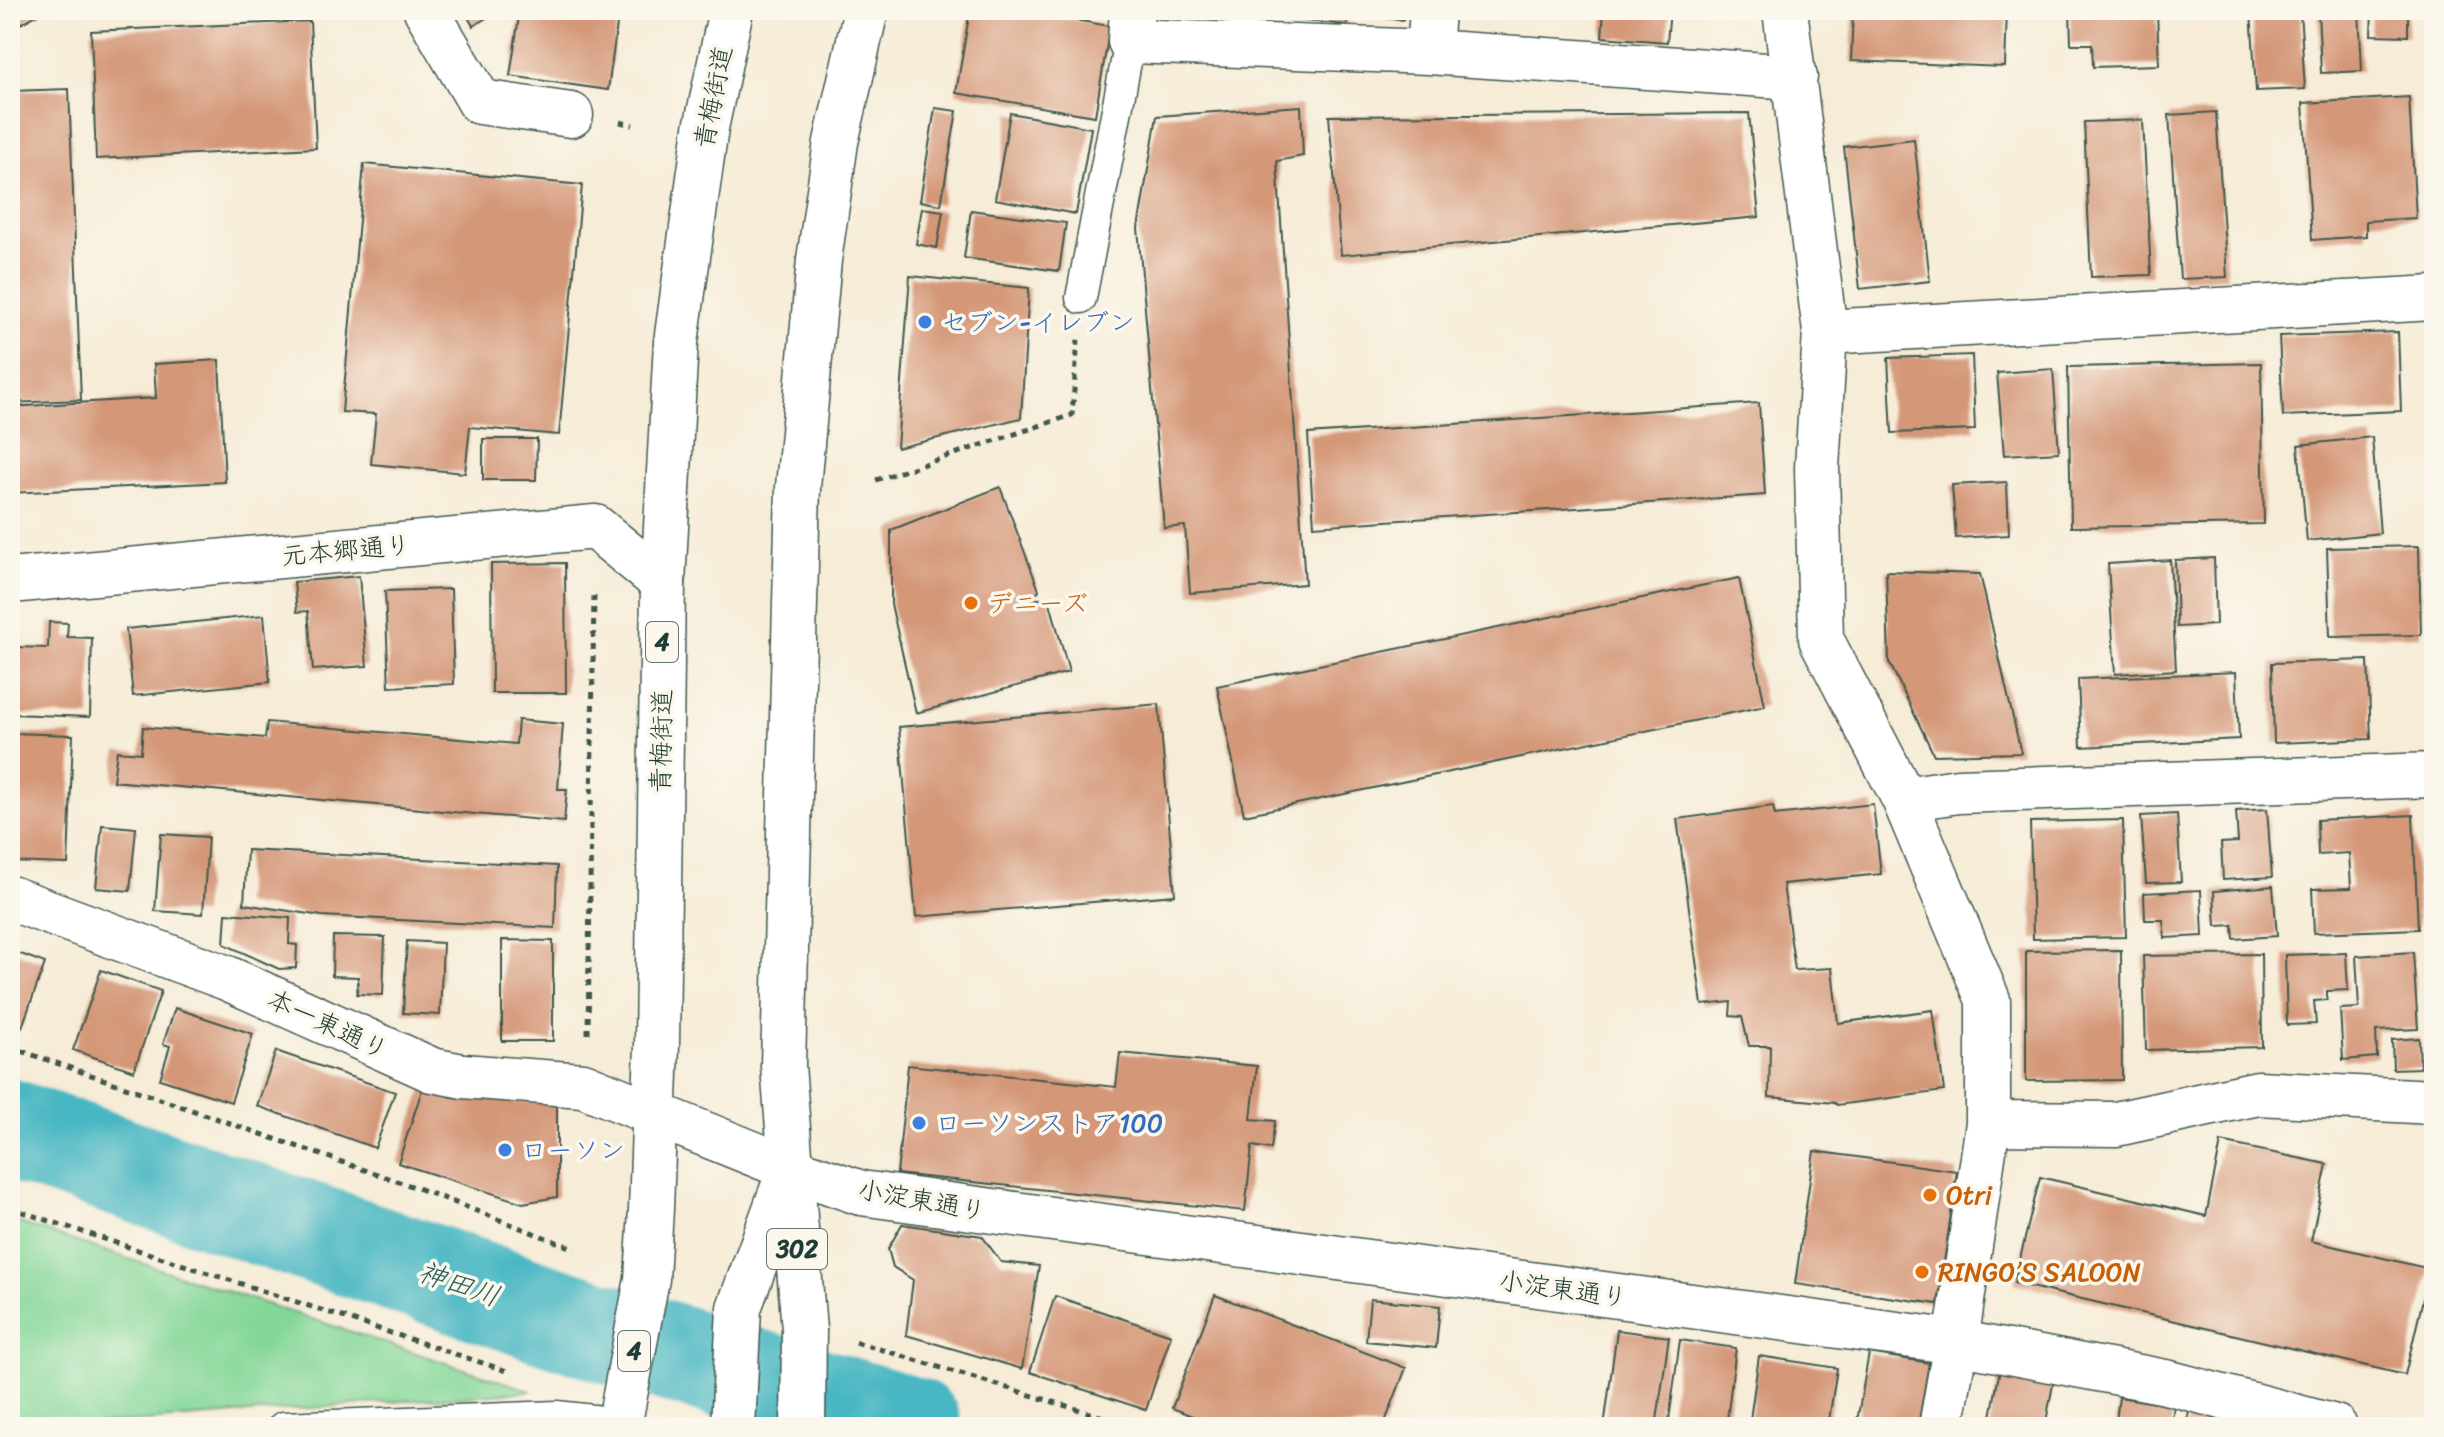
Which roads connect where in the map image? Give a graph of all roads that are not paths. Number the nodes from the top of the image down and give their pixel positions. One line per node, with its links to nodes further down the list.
1 (426, 10): 8 (street)
2 (731, 10): 13 (street, 青梅街道 / 4)
3 (866, 10): 20 (street)
4 (1785, 10): 7 (street)
5 (1131, 26): 6 (street); 9 (lane)
6 (1430, 31): 7 (street)
7 (1795, 77): 11 (street)
8 (571, 115)
9 (1081, 298)
10 (2434, 298): 11 (street)
11 (1825, 332): 15 (street)
12 (10, 581): 13 (street, 元本郷通り)
13 (663, 583): 18 (street, 青梅街道 / 4)
14 (2434, 775): 15 (street)
15 (1904, 799): 19 (street)
16 (10, 898): 18 (street, 本一東通り)
17 (2434, 1102): 19 (street)
18 (655, 1113): 20 (street, 小淀東通り); 22 (street, 青梅街道 / 4)
19 (1988, 1123): 21 (street)
20 (789, 1168): 21 (street, 小淀東通り); 24 (street); 25 (street, 302)
21 (1956, 1342): 26 (street); 27 (street, 小淀東通り)
22 (620, 1425): 23 (lane)
23 (283, 1427)
24 (733, 1427)
25 (803, 1427)
26 (1941, 1427)
27 (2335, 1427)

